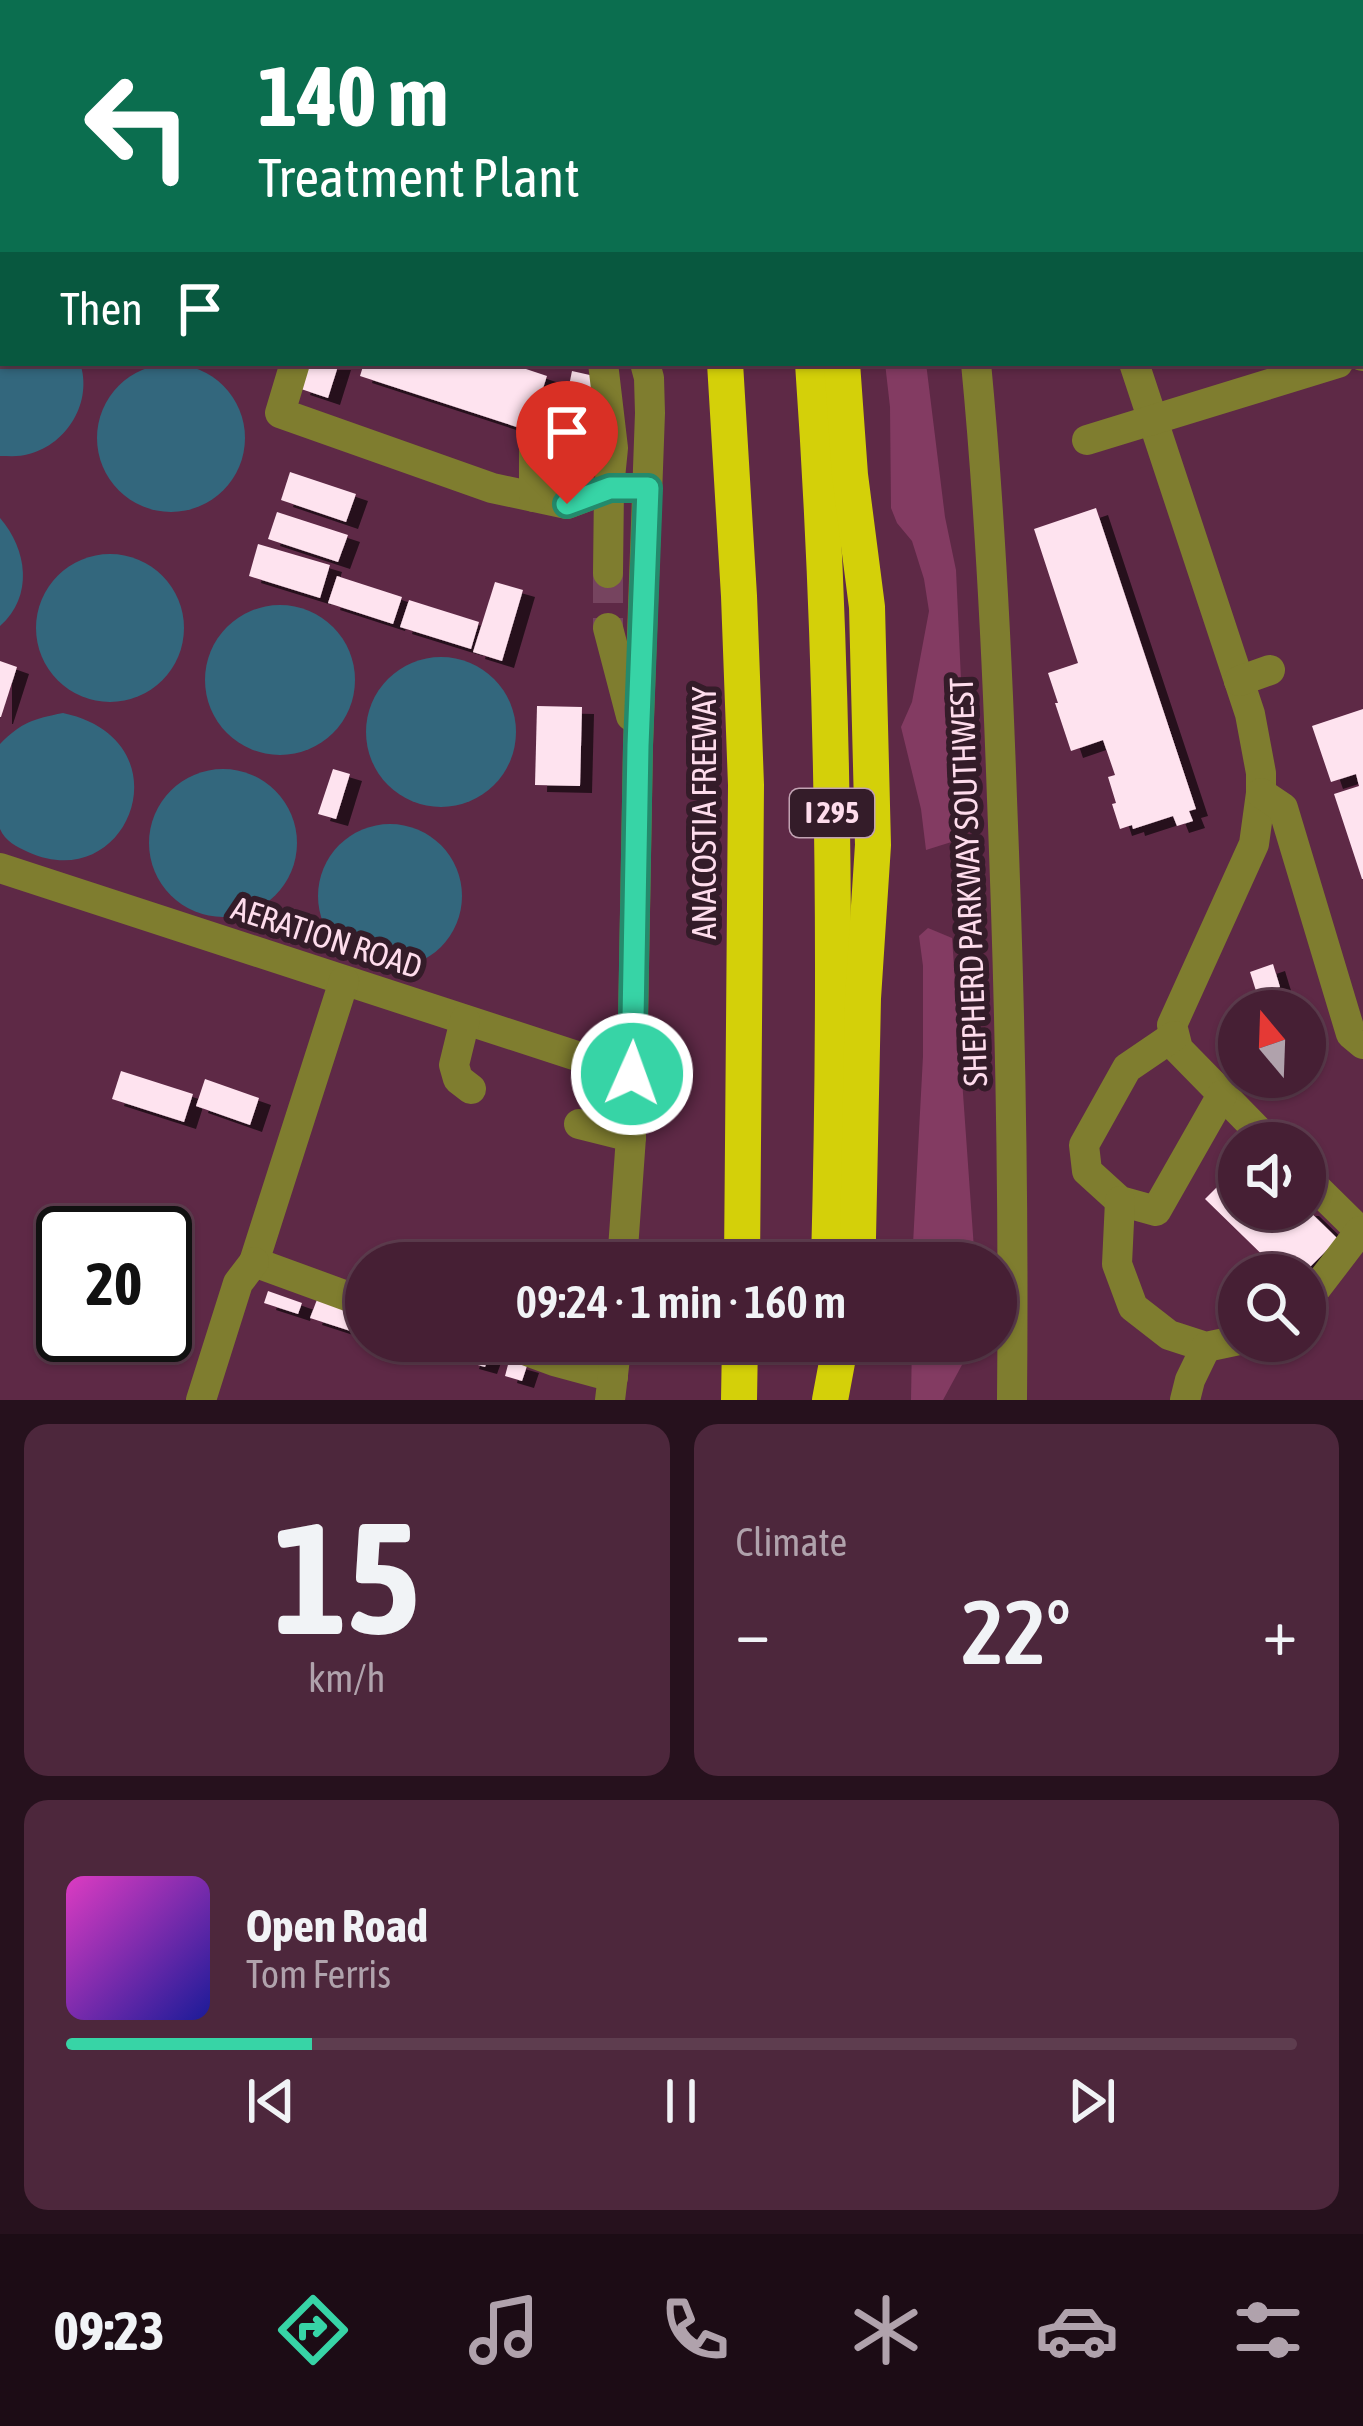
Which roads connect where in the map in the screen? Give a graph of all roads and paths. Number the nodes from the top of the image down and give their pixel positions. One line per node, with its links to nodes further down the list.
1 (294, 366): 16 (street)
2 (603, 366): 14 (street)
3 (646, 366): 15 (street)
4 (703, 366): 25 (highway)
5 (725, 366): 25 (highway, ANACOSTIA FREEWAY / I 295)
6 (813, 366): 42 (highway, I 295)
7 (842, 366): 43 (highway)
8 (976, 366): 57 (street, SHEPHERD PARKWAY SOUTHWEST)
9 (1135, 366): 11 (street)
10 (1328, 366): 11 (street)
11 (1153, 419): 12 (street); 20 (street)
12 (1087, 440)
13 (534, 443): 16 (street)
14 (610, 488): 15 (street); 16 (street); 17 (street)
15 (648, 488): 21 (street)
16 (535, 497)
17 (608, 573)
18 (608, 628): 21 (street)
19 (1270, 670): 20 (street)
20 (1239, 681): 22 (street)
21 (638, 746): 29 (street)
22 (1261, 793): 27 (street); 28 (street)
23 (0, 868): 24 (street, AERATION ROAD)
24 (344, 981): 26 (street, AERATION ROAD); 44 (street)
25 (744, 992): 41 (highway, ANACOSTIA FREEWAY / I 295)
26 (461, 1012): 29 (street, AERATION ROAD); 30 (street)
27 (1174, 1036): 31 (street); 38 (street)
28 (1363, 1044)
29 (632, 1074): 36 (street)
30 (471, 1089)
31 (1218, 1091)
32 (1220, 1098): 38 (street)
33 (1225, 1098): 34 (street)
34 (1249, 1122)
35 (579, 1124): 36 (street)
36 (631, 1137): 40 (street)
37 (1326, 1198): 39 (street)
38 (1120, 1201): 48 (street)
39 (1362, 1233): 45 (street)
40 (624, 1242)
41 (742, 1242)
42 (829, 1242)
43 (857, 1242)
44 (254, 1262): 46 (street); 54 (street)
45 (1326, 1277)
46 (345, 1295)
47 (1218, 1344): 48 (street)
48 (1206, 1347): 58 (street)
49 (556, 1362): 53 (street)
50 (740, 1362): 55 (highway)
51 (826, 1362): 56 (highway)
52 (836, 1362): 56 (highway)
53 (612, 1388)
54 (201, 1400)
55 (739, 1400)
56 (827, 1400)
57 (1012, 1400)
58 (1185, 1400)

